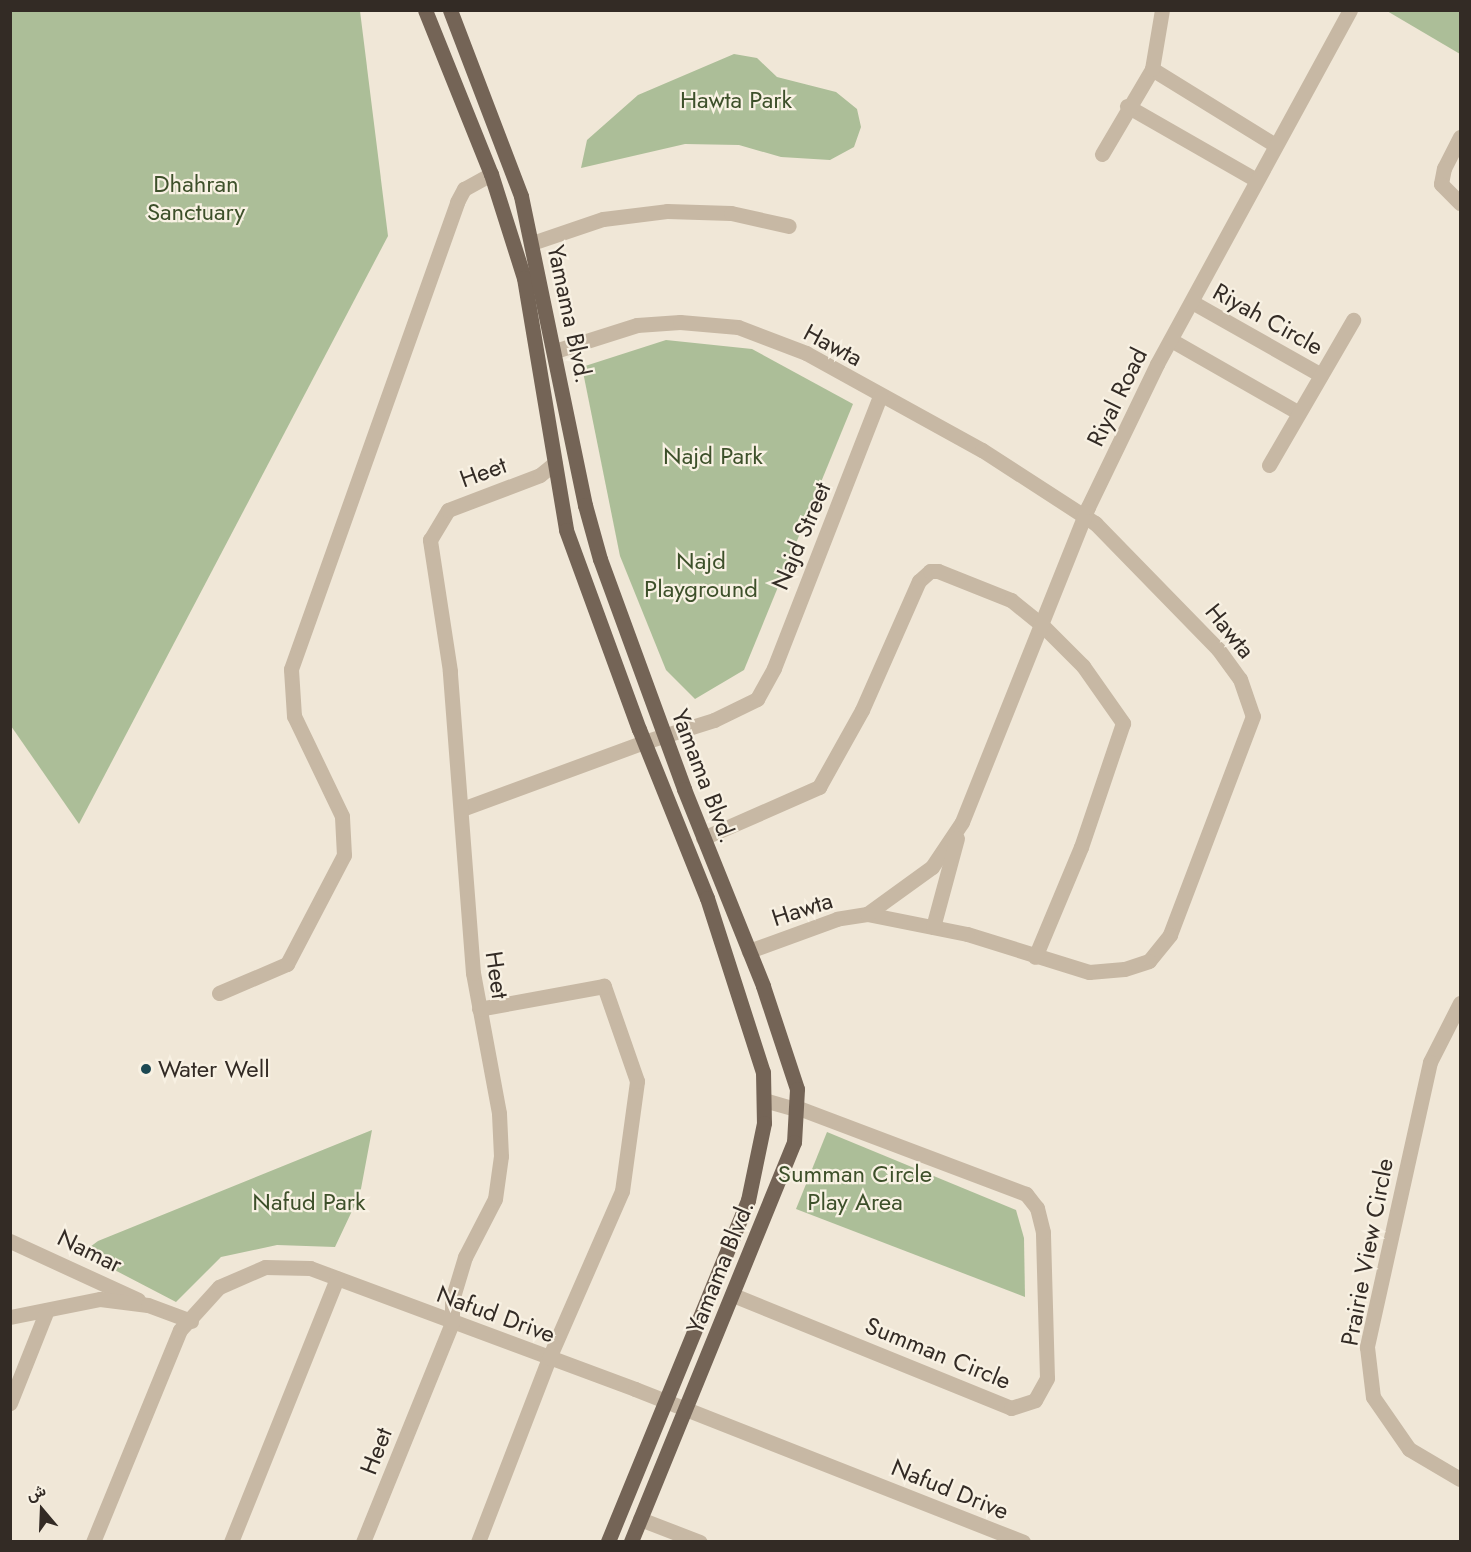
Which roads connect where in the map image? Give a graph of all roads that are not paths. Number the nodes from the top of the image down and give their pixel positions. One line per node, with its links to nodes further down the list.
1 (425, 10): 10 (main road, Yamama Blvd.)
2 (450, 10): 14 (main road, Yamama Blvd.)
3 (1162, 10): 5 (street)
4 (1350, 10): 8 (street, Riyal Road)
5 (1152, 69): 6 (street); 8 (street)
6 (1127, 106): 9 (street); 11 (street)
7 (1461, 137): 12 (street)
8 (1275, 145): 11 (street, Riyal Road)
9 (1102, 154)
10 (491, 174): 22 (main road, Yamama Blvd.); 35 (street)
11 (1256, 180): 15 (street, Riyal Road)
12 (1461, 202)
13 (789, 226): 14 (street)
14 (532, 243): 18 (main road, Yamama Blvd.)
15 (1192, 302): 17 (street, Riyal Road); 19 (street, Riyah Circle)
16 (1353, 320): 19 (street, Riyah Circle)
17 (1171, 340): 21 (street); 24 (street, Riyal Road)
18 (555, 351): 20 (street, Hawta); 26 (main road, Yamama Blvd.)
19 (1321, 375): 21 (street, Riyah Circle)
20 (880, 396): 24 (street, Hawta); 26 (street, Najd Street)
21 (1299, 413): 23 (street, Riyah Circle)
22 (555, 463): 27 (main road, Yamama Blvd.); 28 (street, Heet)
23 (1269, 465)
24 (1084, 515): 25 (street, Riyal Road); 34 (street, Hawta)
25 (1042, 625): 29 (street, Riyal Road); 30 (street); 34 (street)
26 (665, 736): 27 (street, Najd Street); 30 (main road, Yamama Blvd.)
27 (644, 742): 28 (street, Najd Street); 38 (main road, Yamama Blvd.)
28 (462, 809): 37 (street, Heet)
29 (962, 822): 31 (street, Riyal Road); 32 (street, Riyal Road)
30 (703, 838): 33 (main road, Yamama Blvd.)
31 (867, 914): 32 (street, Hawta); 33 (street, Hawta)
32 (933, 927): 34 (street, Hawta)
33 (749, 951): 39 (main road, Yamama Blvd.)
34 (1035, 957)
35 (219, 993)
36 (1461, 1003): 52 (street, Prairie View Circle)
37 (479, 1009): 47 (street, Heet); 48 (street)
38 (764, 1100): 39 (street, Summan Circle); 49 (main road, Yamama Blvd.)
39 (796, 1108): 42 (main road, Yamama Blvd.); 42 (street, Summan Circle)
40 (10, 1241): 43 (street, Namar)
41 (337, 1278): 46 (street, Nafud Drive); 47 (street, Nafud Drive); 56 (street)
42 (733, 1296): 51 (main road, Yamama Blvd.)
43 (148, 1305): 44 (street, Namar); 46 (street, Namar)
44 (47, 1310): 45 (street, Namar); 50 (street)
45 (10, 1317)
46 (190, 1320): 55 (street, Nafud Drive)
47 (452, 1323): 48 (street, Nafud Drive); 57 (street, Heet)
48 (549, 1358): 49 (street, Nafud Drive); 58 (street)
49 (665, 1401): 51 (street, Nafud Drive); 59 (main road, Yamama Blvd.)
50 (10, 1403)
51 (686, 1409): 53 (main road, Yamama Blvd.); 54 (street, Nafud Drive)
52 (1461, 1479)
53 (640, 1519): 60 (main road, Yamama Blvd.); 61 (street)
54 (990, 1535): 62 (street, Nafud Drive)
55 (93, 1542)
56 (231, 1542)
57 (363, 1542)
58 (478, 1542)
59 (608, 1542)
60 (631, 1542)
61 (700, 1542)
62 (1023, 1542)

